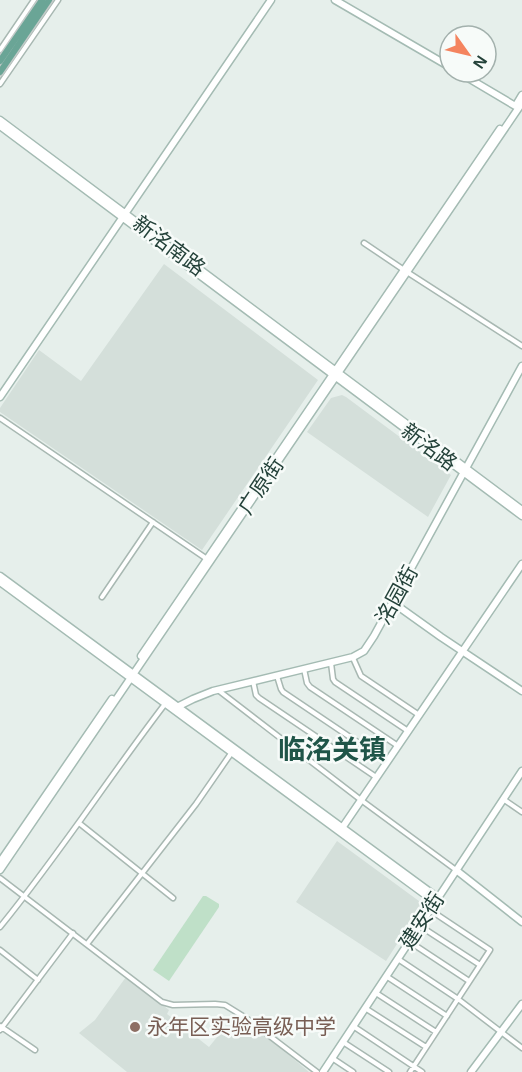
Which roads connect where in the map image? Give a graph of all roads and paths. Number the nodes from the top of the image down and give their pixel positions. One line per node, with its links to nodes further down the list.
1 (34, 0): 8 (street)
2 (42, 0): 11 (main road)
3 (49, 0): 12 (main road)
4 (58, 0): 13 (street)
5 (271, 0): 20 (street)
6 (335, 0): 9 (street)
7 (342, 0): 10 (street)
8 (0, 50)
9 (438, 58)
10 (438, 58)
11 (0, 61)
12 (0, 72)
13 (0, 84)
14 (480, 84): 17 (street)
15 (484, 84): 17 (street)
16 (522, 95): 17 (street, 广原街)
17 (520, 106): 22 (street, 广原街)
18 (0, 120): 20 (street, 新洺南路)
19 (0, 126): 20 (street, 新洺南路)
20 (124, 216): 25 (street, 新洺南路); 26 (street)
21 (364, 243): 22 (street)
22 (405, 271): 23 (street); 25 (street, 广原街)
23 (522, 346)
24 (522, 366): 28 (street, 洺园街)
25 (335, 374): 28 (street, 新洺路); 32 (street, 广原街); 42 (street, 广原街)
26 (0, 398)
27 (0, 418): 31 (street)
28 (465, 470): 29 (street, 新洺路); 30 (street, 新洺路); 37 (street, 洺园街)
29 (522, 510)
30 (522, 516)
31 (153, 522): 32 (street); 36 (street)
32 (207, 559): 42 (street, 广原街)
33 (522, 564): 38 (street)
34 (0, 576): 42 (street)
35 (0, 582): 42 (street)
36 (102, 597)
37 (393, 602): 38 (street); 39 (street, 洺园街)
38 (462, 651): 46 (street); 49 (street)
39 (353, 657): 40 (street); 49 (street)
40 (331, 662): 41 (street); 50 (street)
41 (304, 669): 43 (street); 51 (street)
42 (131, 675): 47 (street); 48 (street); 61 (street, 广原街); 62 (street, 广原街)
43 (277, 675): 44 (street); 53 (street)
44 (253, 681): 45 (street); 55 (street)
45 (218, 690): 48 (street); 56 (street)
46 (522, 691)
47 (166, 704): 52 (street); 59 (street)
48 (177, 707): 60 (street)
49 (419, 715): 50 (street)
50 (408, 731): 51 (street)
51 (398, 746): 53 (street)
52 (231, 752): 60 (street); 64 (street)
53 (387, 762): 55 (street)
54 (522, 771): 57 (street, 建安街)
55 (376, 777): 56 (street)
56 (361, 800): 60 (street); 63 (street)
57 (503, 800): 58 (street); 63 (street, 建安街)
58 (522, 812)
59 (79, 823): 64 (street); 66 (street)
60 (341, 830): 68 (street)
61 (0, 862)
62 (0, 870)
63 (456, 870): 68 (street, 建安街); 70 (street)
64 (142, 873): 67 (street); 75 (street)
65 (0, 878): 66 (street)
66 (25, 897): 72 (street); 73 (street)
67 (173, 898)
68 (437, 900): 69 (street, 建安街)
69 (430, 910): 71 (street, 建安街); 78 (street)
70 (522, 922)
71 (419, 926): 74 (street, 建安街); 78 (street)
72 (0, 927)
73 (73, 933): 75 (street); 80 (street)
74 (409, 941): 77 (street, 建安街); 81 (street)
75 (87, 944): 97 (street)
76 (0, 950): 80 (street)
77 (398, 959): 79 (street, 建安街); 83 (street)
78 (480, 965): 81 (street)
79 (386, 976): 82 (street, 建安街); 86 (street)
80 (38, 980): 88 (street)
81 (469, 981): 83 (street)
82 (375, 992): 85 (street, 建安街); 89 (street)
83 (458, 999): 86 (street); 90 (street)
84 (522, 1004): 90 (street)
85 (365, 1008): 87 (street, 建安街); 92 (street)
86 (447, 1016): 89 (street)
87 (353, 1026): 91 (street, 建安街); 96 (street)
88 (1, 1028): 94 (street)
89 (436, 1032): 92 (street)
90 (501, 1032): 93 (street); 103 (street)
91 (343, 1042): 95 (street, 建安街); 100 (street)
92 (426, 1047): 96 (street)
93 (522, 1048)
94 (35, 1050)
95 (332, 1058): 98 (street, 建安街); 99 (street)
96 (414, 1066): 101 (street); 102 (street)
97 (317, 1072)
98 (323, 1072)
99 (353, 1072)
100 (389, 1072)
101 (410, 1072)
102 (422, 1072)
103 (471, 1072)

